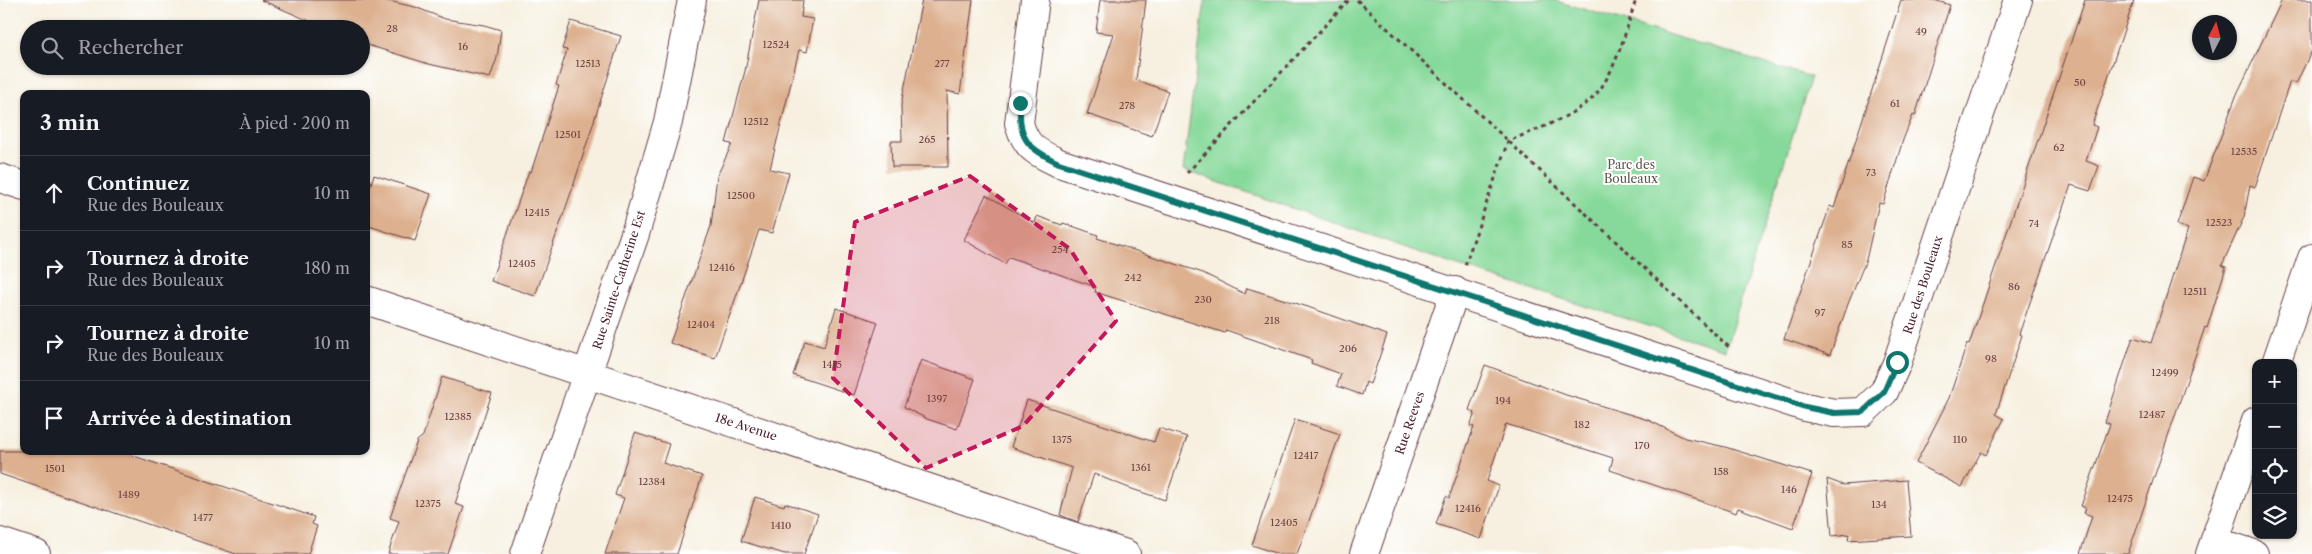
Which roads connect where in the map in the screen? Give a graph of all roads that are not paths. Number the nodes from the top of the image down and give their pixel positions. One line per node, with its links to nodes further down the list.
1 (692, 0): 10 (street, Rue Sainte-Catherine Est)
2 (1035, 0): 7 (street, Rue des Bouleaux)
3 (2018, 0): 7 (street, Rue des Bouleaux)
4 (0, 178): 5 (street)
5 (20, 185)
6 (2312, 258): 9 (street)
7 (1455, 291): 17 (street, Rue Reeves)
8 (370, 301): 10 (street, 18e Avenue)
9 (2277, 359)
10 (588, 374): 15 (street, Rue Sainte-Catherine Est); 16 (street, 18e Avenue)
11 (2252, 432): 13 (street)
12 (0, 542): 14 (street)
13 (2212, 547): 18 (street)
14 (36, 554)
15 (525, 554)
16 (1126, 554)
17 (1364, 554)
18 (2254, 554)

